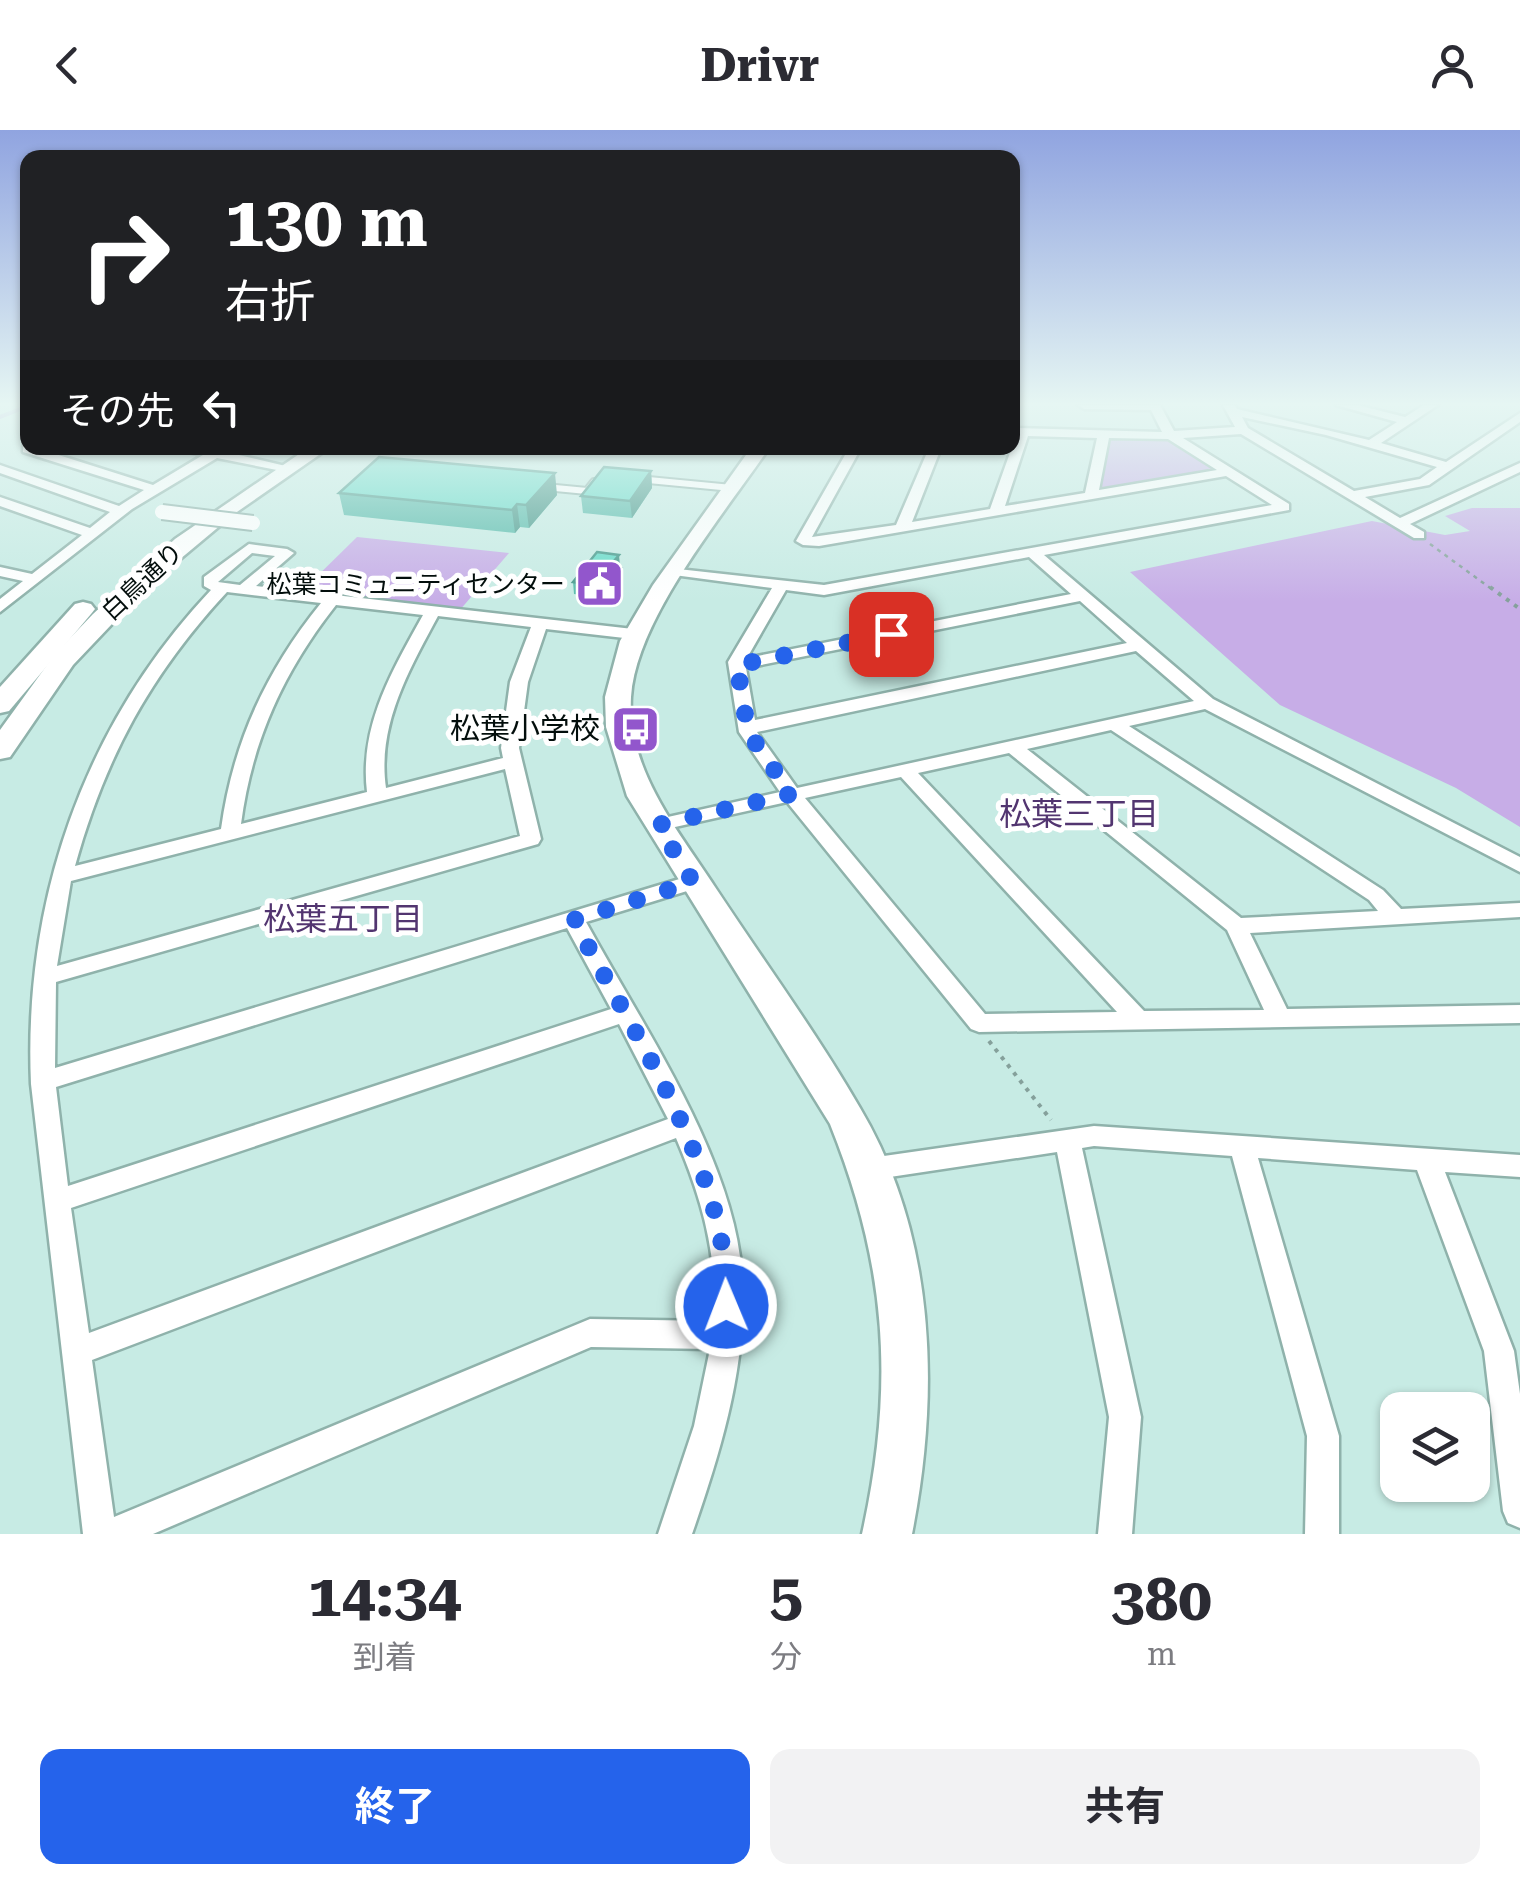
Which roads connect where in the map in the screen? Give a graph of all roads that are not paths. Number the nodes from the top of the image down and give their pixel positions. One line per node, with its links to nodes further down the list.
1 (5, 471): 23 (street)
2 (97, 471): 19 (street)
3 (185, 471): 19 (street)
4 (267, 471): 44 (street, 白鳥通り)
5 (271, 471): 48 (street, 白鳥通り)
6 (744, 471): 18 (street)
7 (842, 471): 27 (street)
8 (926, 471): 27 (street)
9 (1007, 471): 24 (street)
10 (1096, 471): 21 (street)
11 (1312, 471): 20 (street)
12 (1441, 471): 20 (street)
13 (1512, 471): 26 (street)
14 (1228, 472): 21 (street); 30 (street)
15 (599, 476): 17 (lane)
16 (618, 477): 18 (lane)
17 (528, 485)
18 (732, 488): 32 (street)
19 (153, 489): 23 (street)
20 (1353, 495): 26 (street)
21 (1091, 496): 24 (street)
22 (0, 502): 28 (street)
23 (124, 508): 25 (street, bridge); 28 (street)
24 (996, 512): 27 (street)
25 (253, 522)
26 (1400, 523): 29 (street)
27 (902, 528)
28 (90, 534): 33 (street)
29 (1418, 535)
30 (1033, 553): 34 (street); 35 (street)
31 (0, 571): 33 (street)
32 (674, 571): 34 (street); 40 (street)
33 (32, 579): 37 (street)
34 (781, 585): 42 (street)
35 (1084, 596): 41 (street); 42 (street)
36 (332, 600): 38 (street); 54 (street); 56 (street)
37 (0, 606)
38 (432, 612): 39 (street); 52 (street)
39 (540, 624): 40 (street); 49 (street)
40 (633, 634): 53 (street)
41 (1140, 645): 43 (street); 46 (street)
42 (737, 665): 46 (street)
43 (1208, 702): 45 (street); 55 (street)
44 (0, 705)
45 (1113, 723): 47 (street); 59 (street)
46 (747, 727): 51 (street)
47 (1011, 746): 50 (street); 61 (street)
48 (0, 751)
49 (513, 761): 52 (street); 62 (street)
50 (904, 769): 51 (street); 66 (street)
51 (791, 794): 53 (street); 66 (street)
52 (377, 796): 54 (street)
53 (658, 825): 57 (street)
54 (230, 834): 56 (street)
55 (1520, 865)
56 (60, 877): 62 (street)
57 (693, 882): 60 (street); 73 (street)
58 (1520, 910): 59 (street)
59 (1395, 917): 61 (street)
60 (574, 920): 63 (street); 67 (street)
61 (1236, 926): 65 (street)
62 (46, 976): 67 (street)
63 (623, 1014): 68 (street); 74 (street)
64 (1520, 1014): 65 (street)
65 (1280, 1018): 66 (street)
66 (1139, 1021)
67 (44, 1081): 74 (street)
68 (681, 1125): 75 (street); 76 (street)
69 (1067, 1139): 70 (street); 73 (street); 82 (street)
70 (1242, 1147): 71 (street); 83 (street)
71 (1427, 1160): 72 (street); 77 (street)
72 (1520, 1166)
73 (870, 1170): 81 (street)
74 (57, 1201): 76 (street)
75 (725, 1334): 79 (street); 80 (street)
76 (76, 1352): 78 (street)
77 (1520, 1511)
78 (100, 1534)
79 (113, 1534)
80 (674, 1534)
81 (887, 1534)
82 (1116, 1534)
83 (1322, 1534)

